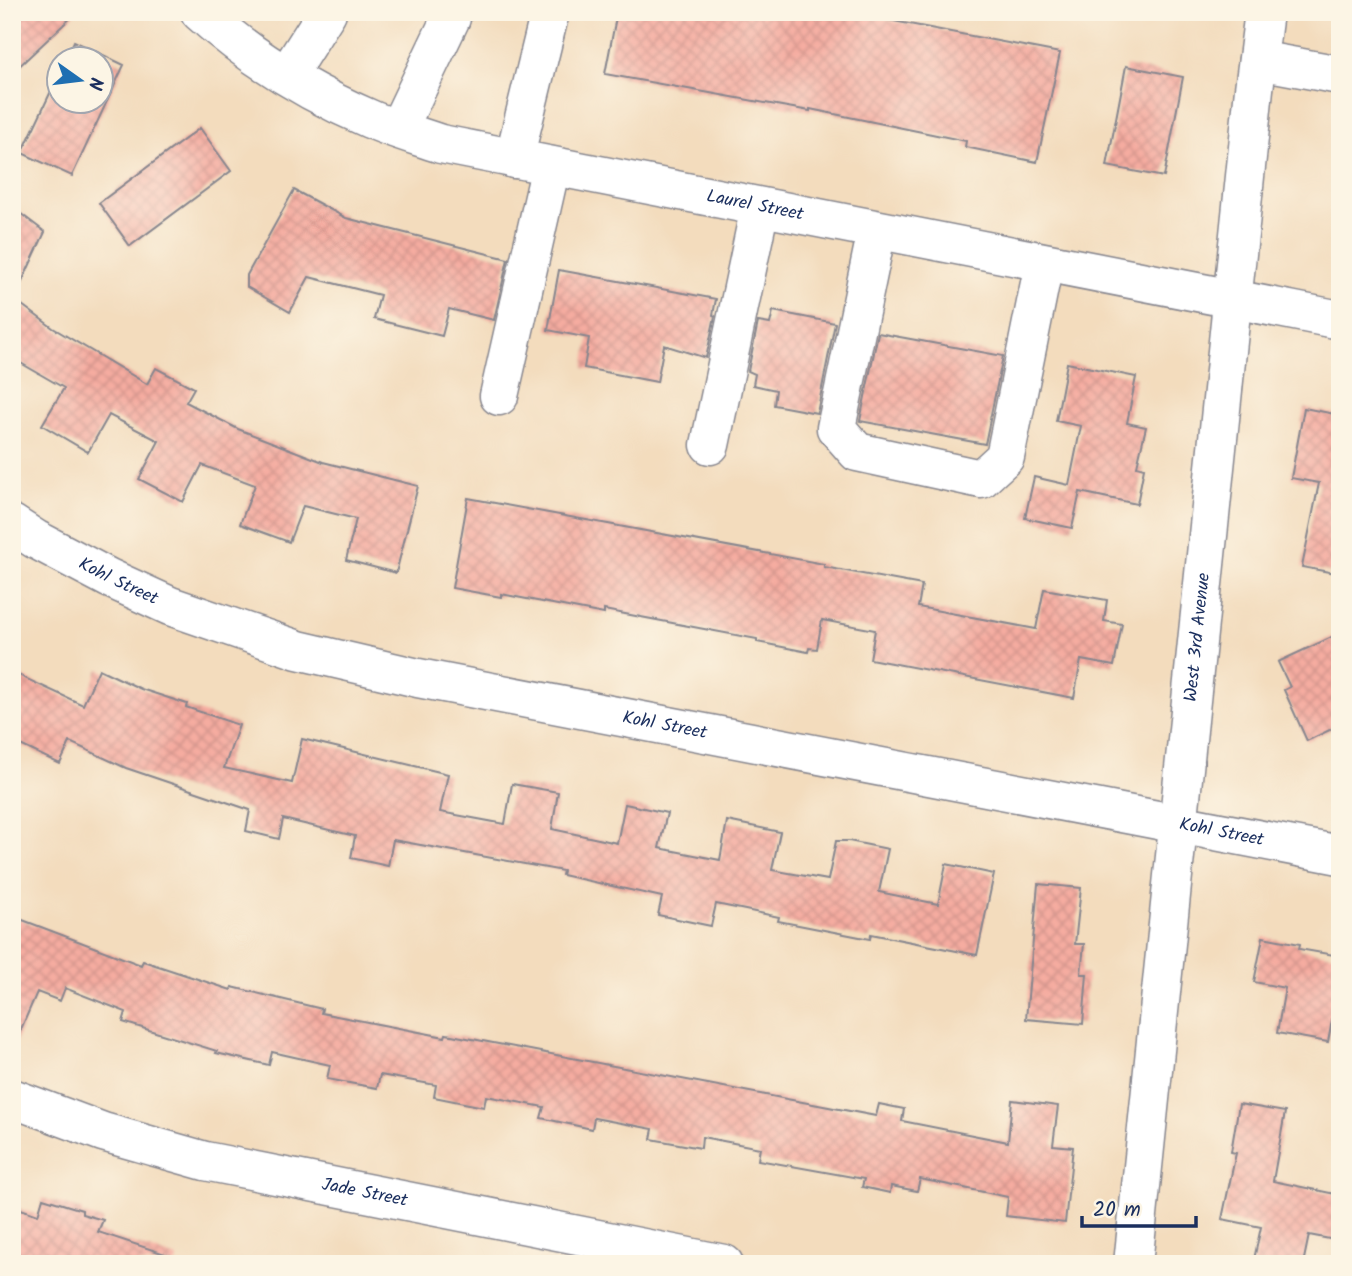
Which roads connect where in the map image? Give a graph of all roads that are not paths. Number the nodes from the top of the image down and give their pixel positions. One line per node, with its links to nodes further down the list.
1 (200, 12): 7 (street, Laurel Street)
2 (327, 12): 7 (street)
3 (550, 12): 10 (street)
4 (1264, 12): 6 (street, West 3rd Avenue)
5 (451, 18): 9 (street)
6 (1258, 60): 8 (street); 14 (street, West 3rd Avenue)
7 (287, 75): 9 (street, Laurel Street)
8 (1340, 75)
9 (398, 129): 10 (street, Laurel Street)
10 (533, 162): 11 (street, Laurel Street); 16 (street)
11 (760, 207): 12 (street, Laurel Street); 17 (street)
12 (877, 230): 13 (street, Laurel Street); 13 (street)
13 (1044, 263): 14 (street, Laurel Street)
14 (1233, 299): 15 (street, Laurel Street); 19 (street, West 3rd Avenue)
15 (1340, 320)
16 (499, 396)
17 (710, 445)
18 (12, 524): 19 (street, Kohl Street)
19 (1178, 824): 20 (street, Kohl Street); 23 (street, West 3rd Avenue)
20 (1340, 855)
21 (12, 1098): 22 (street, Jade Street)
22 (724, 1264)
23 (1133, 1264)

